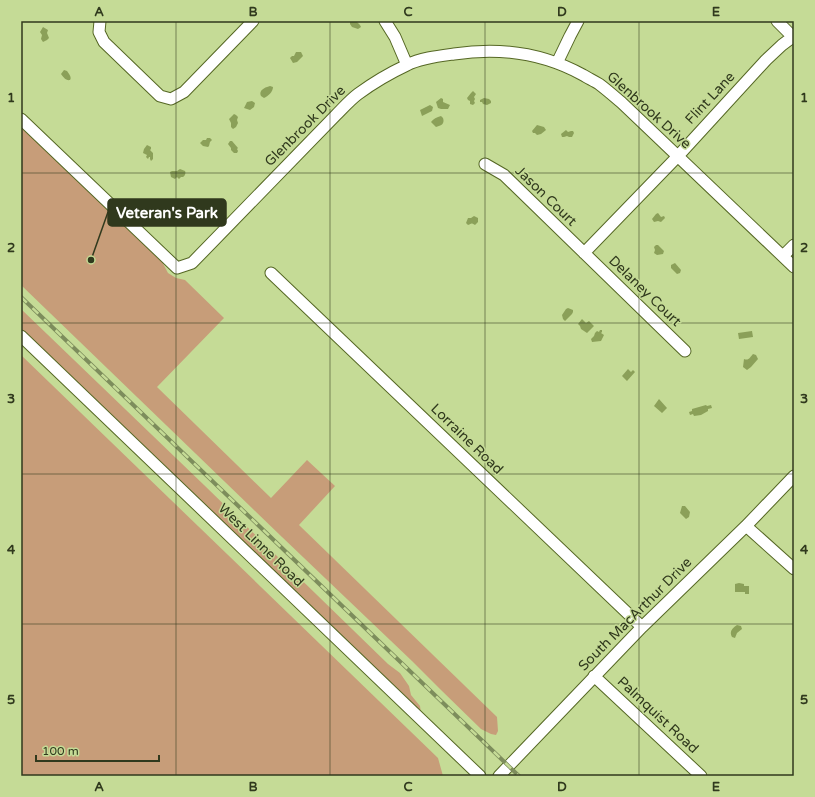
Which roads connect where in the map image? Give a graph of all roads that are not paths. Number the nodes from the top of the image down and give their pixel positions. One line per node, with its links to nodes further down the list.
1 (253, 21): 5 (street)
2 (385, 21): 8 (street)
3 (578, 21): 7 (street)
4 (777, 21): 6 (street)
5 (100, 27)
6 (793, 36): 10 (street, Flint Lane)
7 (557, 63): 8 (street, Glenbrook Drive); 10 (street, Glenbrook Drive)
8 (407, 65): 9 (street, Glenbrook Drive)
9 (21, 119)
10 (678, 156): 13 (street, Flint Lane); 14 (street, Glenbrook Drive)
11 (485, 164): 13 (street, Jason Court)
12 (794, 245): 14 (street)
13 (584, 253): 18 (street, Delaney Court)
14 (783, 256): 15 (street, Glenbrook Drive)
15 (794, 267)
16 (271, 273): 22 (street, Lorraine Road)
17 (21, 336): 24 (street, West Linne Road)
18 (685, 351)
19 (794, 476): 20 (street, South MacArthur Drive)
20 (746, 526): 21 (street); 22 (street, South MacArthur Drive)
21 (794, 569)
22 (642, 627): 23 (street, South MacArthur Drive)
23 (594, 676): 25 (street, South MacArthur Drive); 26 (street, Palmquist Road)
24 (480, 776)
25 (499, 776)
26 (701, 776)

